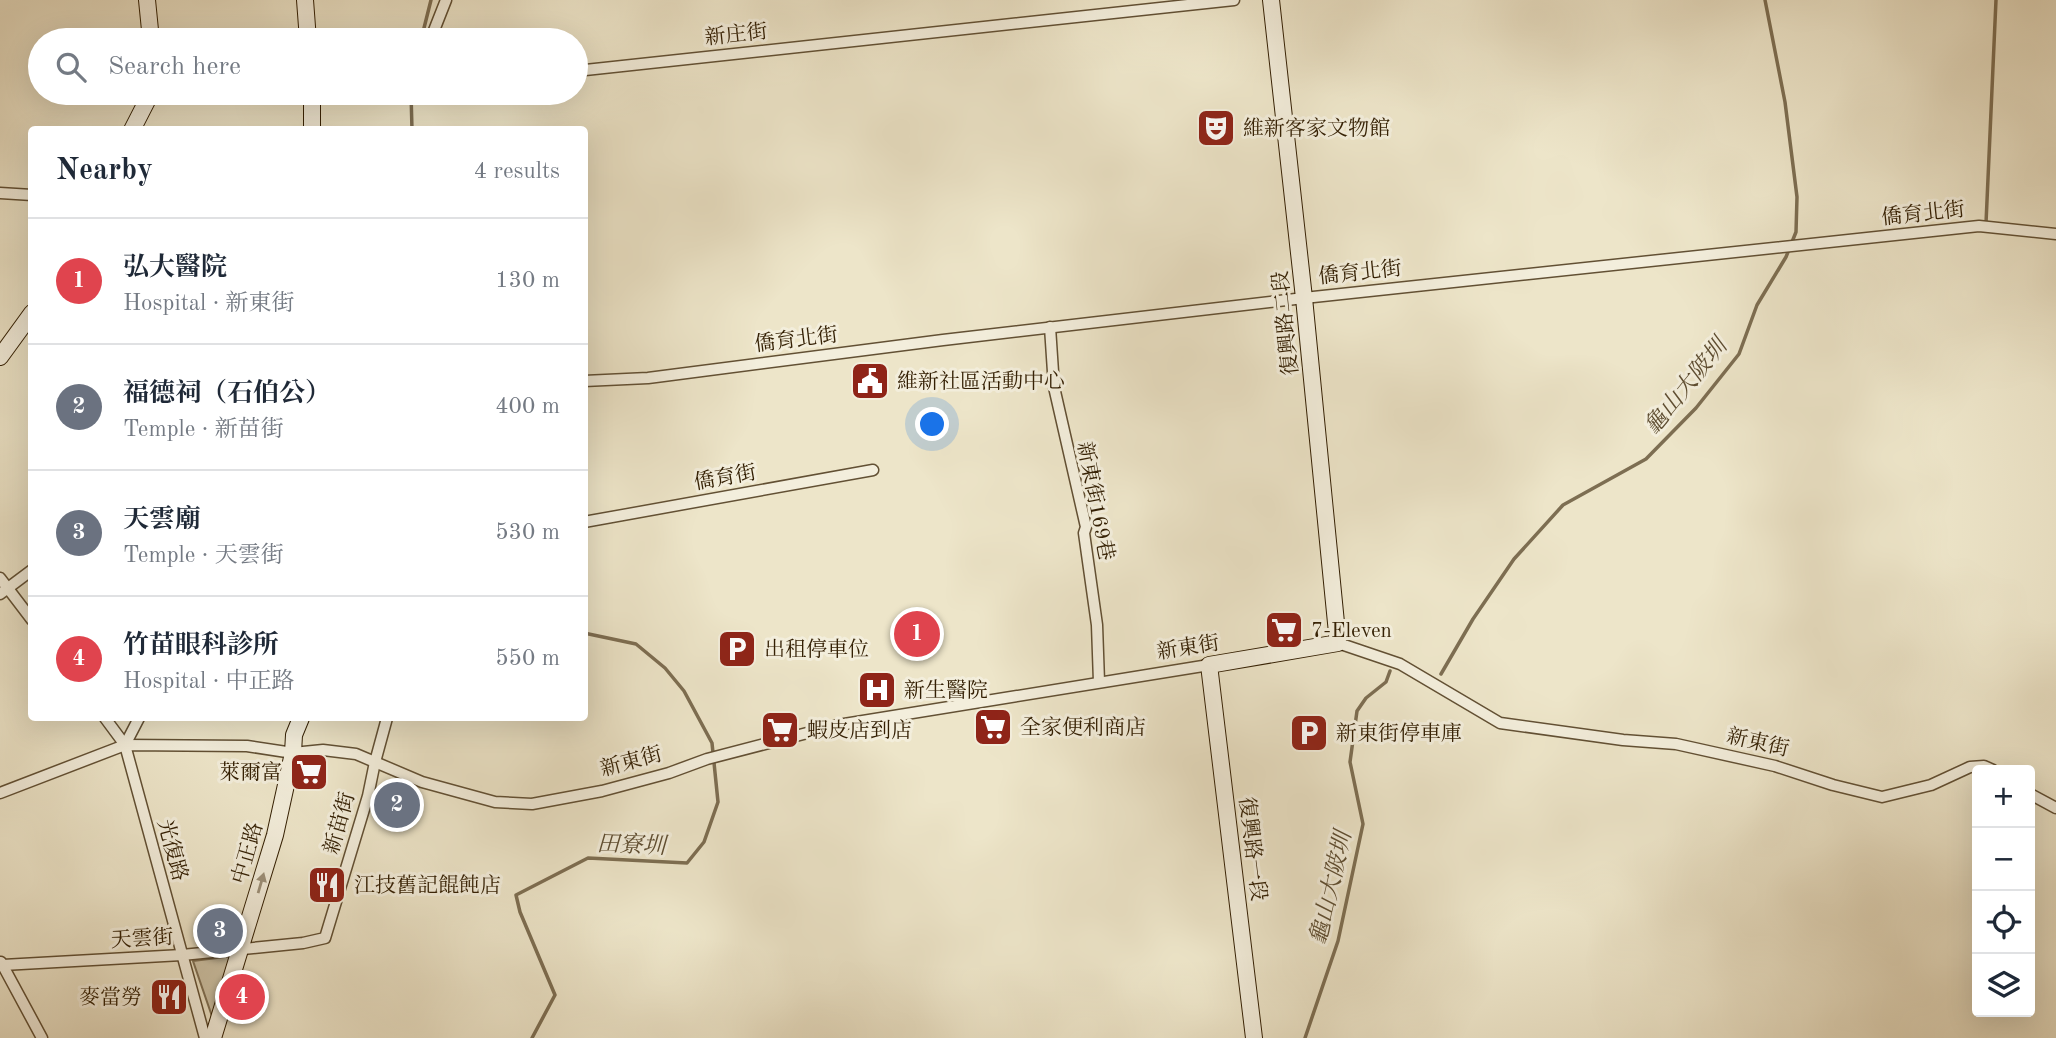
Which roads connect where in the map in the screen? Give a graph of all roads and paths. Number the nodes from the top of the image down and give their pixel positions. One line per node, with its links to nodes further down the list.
1 (147, 0): 6 (street)
2 (305, 0): 7 (street)
3 (446, 0): 8 (street)
4 (1234, 0): 9 (street, 新庄街)
5 (1271, 0): 17 (street, 復興路二段)
6 (149, 28)
7 (307, 28)
8 (435, 28)
9 (588, 70)
10 (145, 105): 12 (street)
11 (312, 105): 13 (street)
12 (134, 126)
13 (312, 126)
14 (0, 193): 15 (street)
15 (28, 195)
16 (2056, 234): 17 (street, 僑育北街)
17 (1304, 298): 19 (street, 僑育北街); 28 (street, 復興路二段)
18 (28, 318): 20 (street)
19 (1050, 327): 21 (street, 僑育北街); 30 (street, 新東街169巷)
20 (0, 357)
21 (588, 382)
22 (873, 470): 23 (street, 僑育街)
23 (588, 521)
24 (28, 573): 26 (street)
25 (0, 578): 26 (street)
26 (4, 591): 27 (street)
27 (28, 616)
28 (1338, 643): 29 (street, 新東街); 38 (street, 新東街)
29 (1209, 665): 30 (street, 新東街); 49 (street, 復興路一段)
30 (1099, 682): 37 (street, 新東街)
31 (107, 721): 35 (street, 光復路)
32 (137, 721): 35 (street)
33 (300, 721): 36 (street, 中正路)
34 (386, 721): 37 (street, 新苗街)
35 (125, 744): 36 (street, 新東街); 39 (street); 44 (street, 光復路)
36 (293, 753): 37 (street, 新東街); 43 (street, 中正路, one-way to 36)
37 (375, 762): 42 (street, 新苗街)
38 (1972, 767)
39 (0, 793)
40 (2035, 797): 41 (street)
41 (2056, 808)
42 (325, 938): 43 (street, 天雲街)
43 (242, 948): 44 (street, 天雲街); 48 (street, 中正路)
44 (181, 955): 45 (street, 天雲街); 47 (street, 光復路)
45 (1, 962): 46 (street)
46 (42, 1038)
47 (205, 1038)
48 (213, 1038)
49 (1254, 1038)

